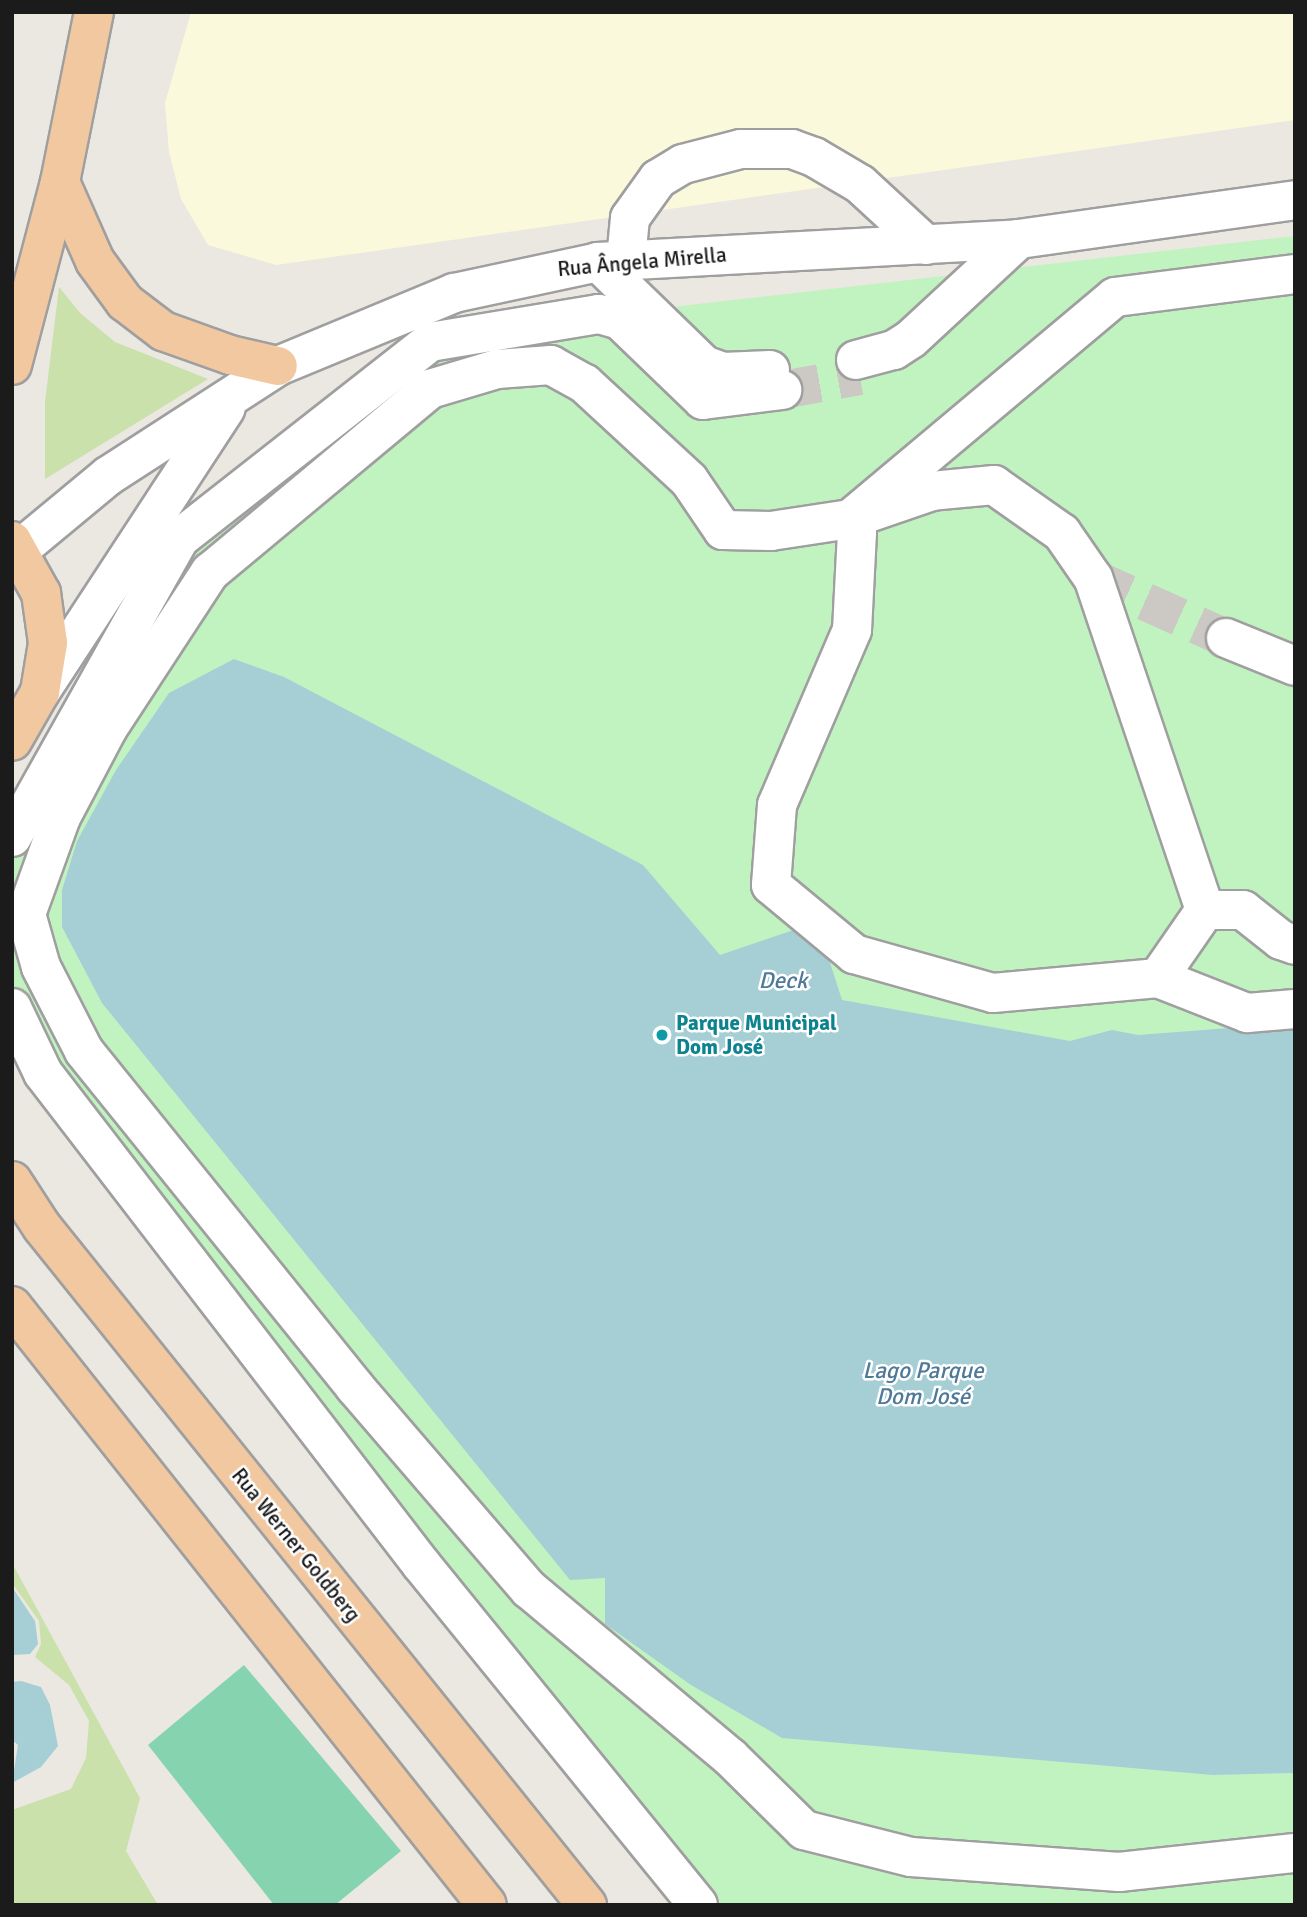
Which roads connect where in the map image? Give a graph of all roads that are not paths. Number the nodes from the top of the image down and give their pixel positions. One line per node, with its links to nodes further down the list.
1 (94, 12): 2 (main road)
2 (60, 182): 9 (main road); 10 (main road)
3 (1295, 200): 4 (street, Rua Ângela Mirella)
4 (1019, 239): 5 (street, Rua Ângela Mirella); 8 (street)
5 (926, 245): 6 (street, Rua Ângela Mirella); 6 (street)
6 (612, 260): 10 (street, Rua Ângela Mirella); 18 (street)
7 (1295, 274): 12 (street)
8 (856, 360)
9 (12, 365)
10 (278, 366): 11 (street, Rua Ângela Mirella)
11 (235, 395): 13 (street, Rua Ângela Mirella); 16 (street)
12 (850, 519): 19 (street); 21 (street); 26 (street)
13 (16, 545): 16 (main road)
14 (1227, 638): 15 (street)
15 (1295, 667)
16 (40, 692): 17 (main road)
17 (12, 741)
18 (12, 837)
19 (1205, 910): 20 (street); 21 (street)
20 (1295, 945)
21 (1158, 978): 23 (street)
22 (12, 1008): 29 (street)
23 (1295, 1009)
24 (12, 1181): 28 (main road, Rua Werner Goldberg)
25 (12, 1306): 27 (main road)
26 (1295, 1853)
27 (487, 1905)
28 (587, 1905)
29 (698, 1905)

